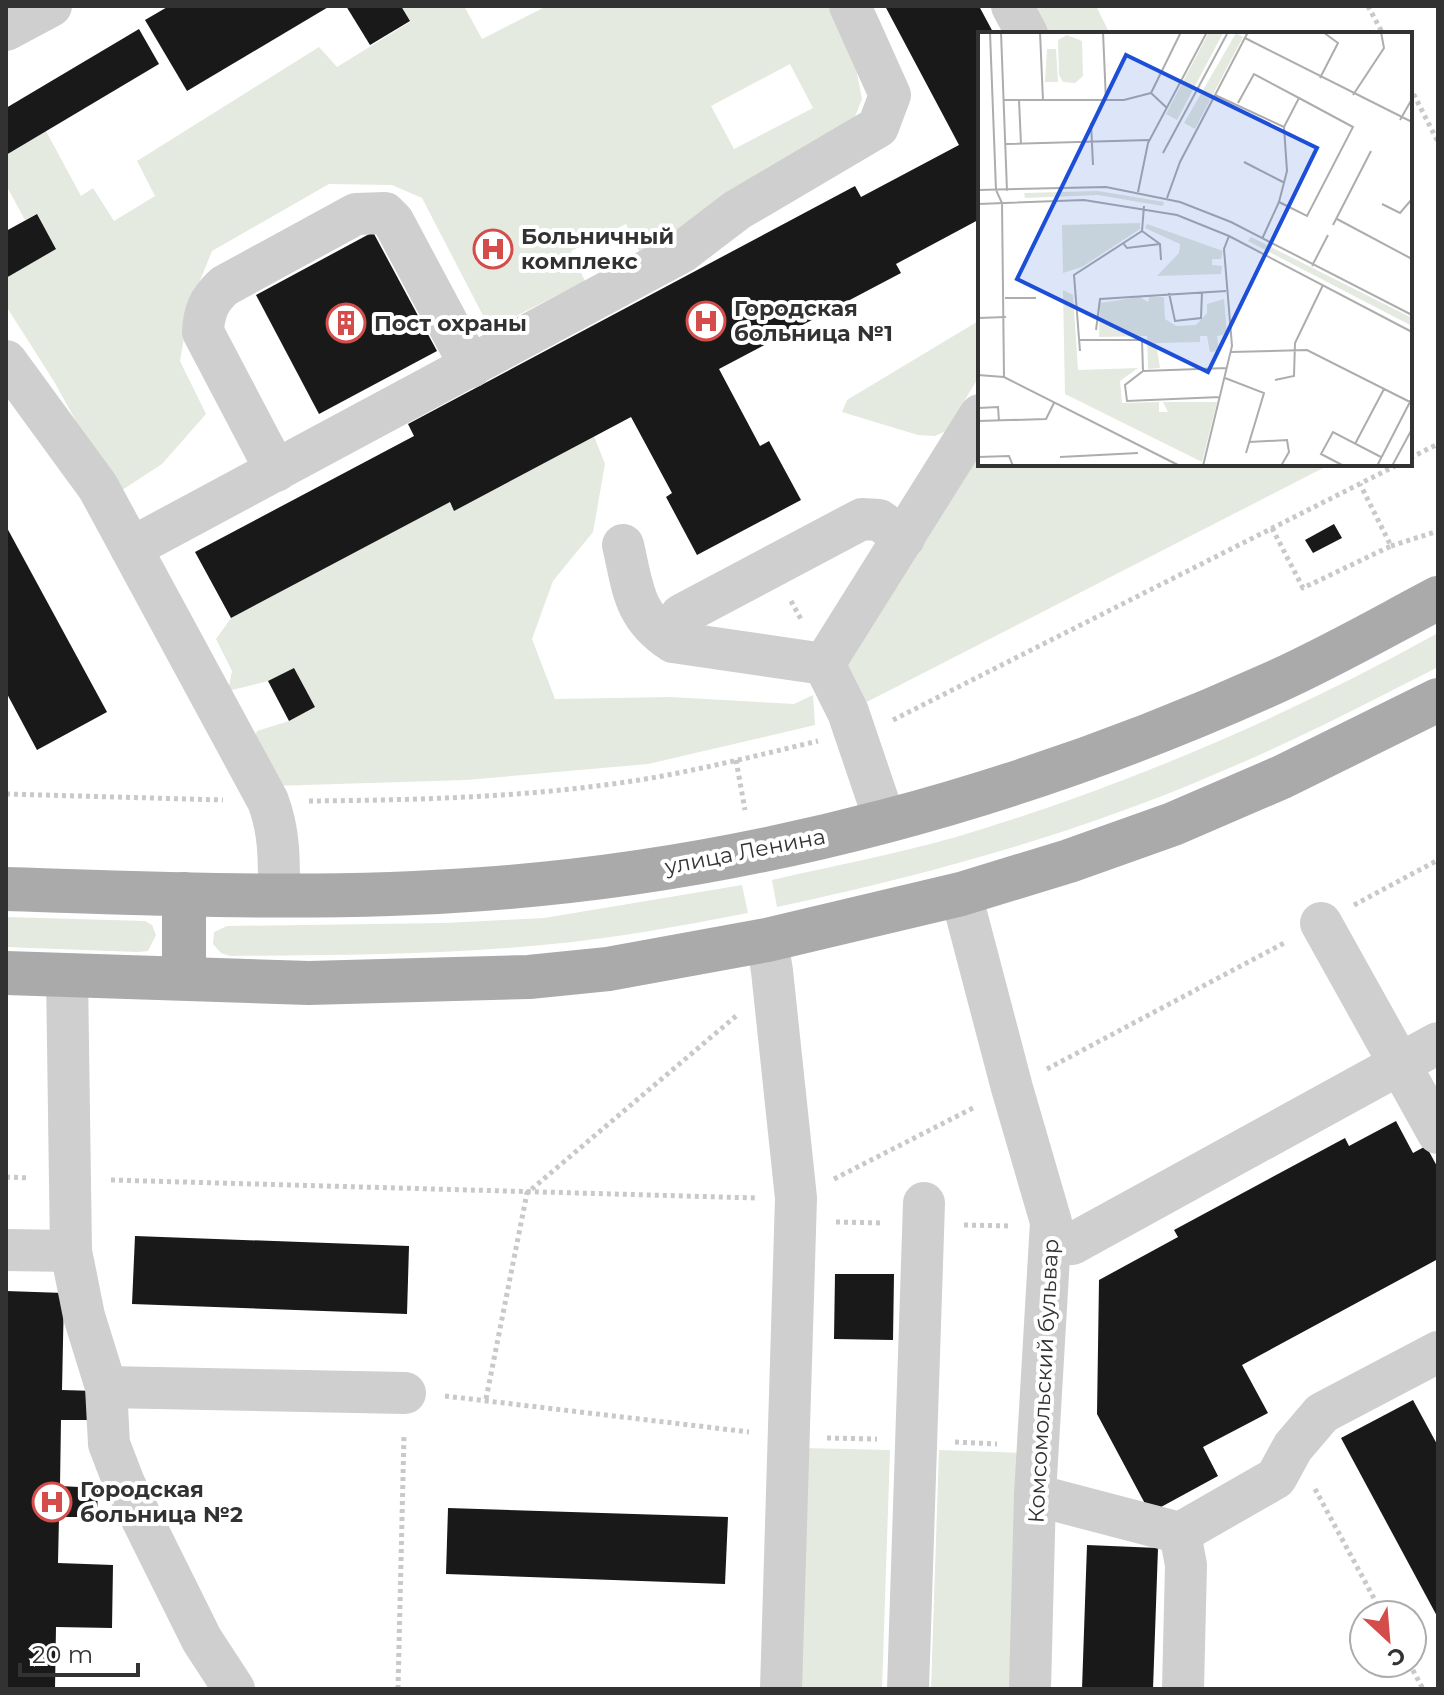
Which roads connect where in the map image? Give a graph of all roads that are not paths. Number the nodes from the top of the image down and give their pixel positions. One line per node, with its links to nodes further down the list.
1 (51, 6): 4 (street)
2 (850, 6): 7 (street)
3 (1012, 6): 5 (street)
4 (6, 30)
5 (1026, 32)
6 (6, 361): 12 (street)
7 (471, 367): 9 (street); 9 (street)
8 (978, 418): 10 (street)
9 (276, 471): 12 (street)
10 (904, 538): 14 (street); 15 (street)
11 (623, 545): 14 (street)
12 (131, 548): 21 (street)
13 (1438, 598): 17 (main road, улица Ленина)
14 (673, 642): 15 (street)
15 (824, 664): 17 (street)
16 (1438, 700): 20 (main road)
17 (885, 821): 21 (main road, улица Ленина)
18 (6, 889): 19 (main road, улица Ленина)
19 (184, 894): 21 (main road, улица Ленина); 26 (main road)
20 (961, 894): 23 (main road); 31 (street, Комсомольский бульвар)
21 (279, 895)
22 (1321, 923): 28 (street)
23 (767, 940): 26 (main road); 40 (street)
24 (6, 973): 25 (main road)
25 (67, 975): 26 (main road); 33 (street)
26 (184, 978)
27 (1438, 1043): 28 (street)
28 (1399, 1064): 29 (street); 31 (street)
29 (1438, 1133)
30 (924, 1203): 41 (street)
31 (1051, 1245): 37 (street, Комсомольский бульвар)
32 (6, 1250): 33 (street)
33 (71, 1251): 35 (street)
34 (1437, 1355): 38 (street)
35 (106, 1387): 36 (street); 39 (street)
36 (405, 1393)
37 (1035, 1495): 38 (street); 42 (street, Комсомольский бульвар)
38 (1180, 1533): 43 (street)
39 (234, 1689)
40 (781, 1689)
41 (908, 1689)
42 (1030, 1689)
43 (1183, 1689)

